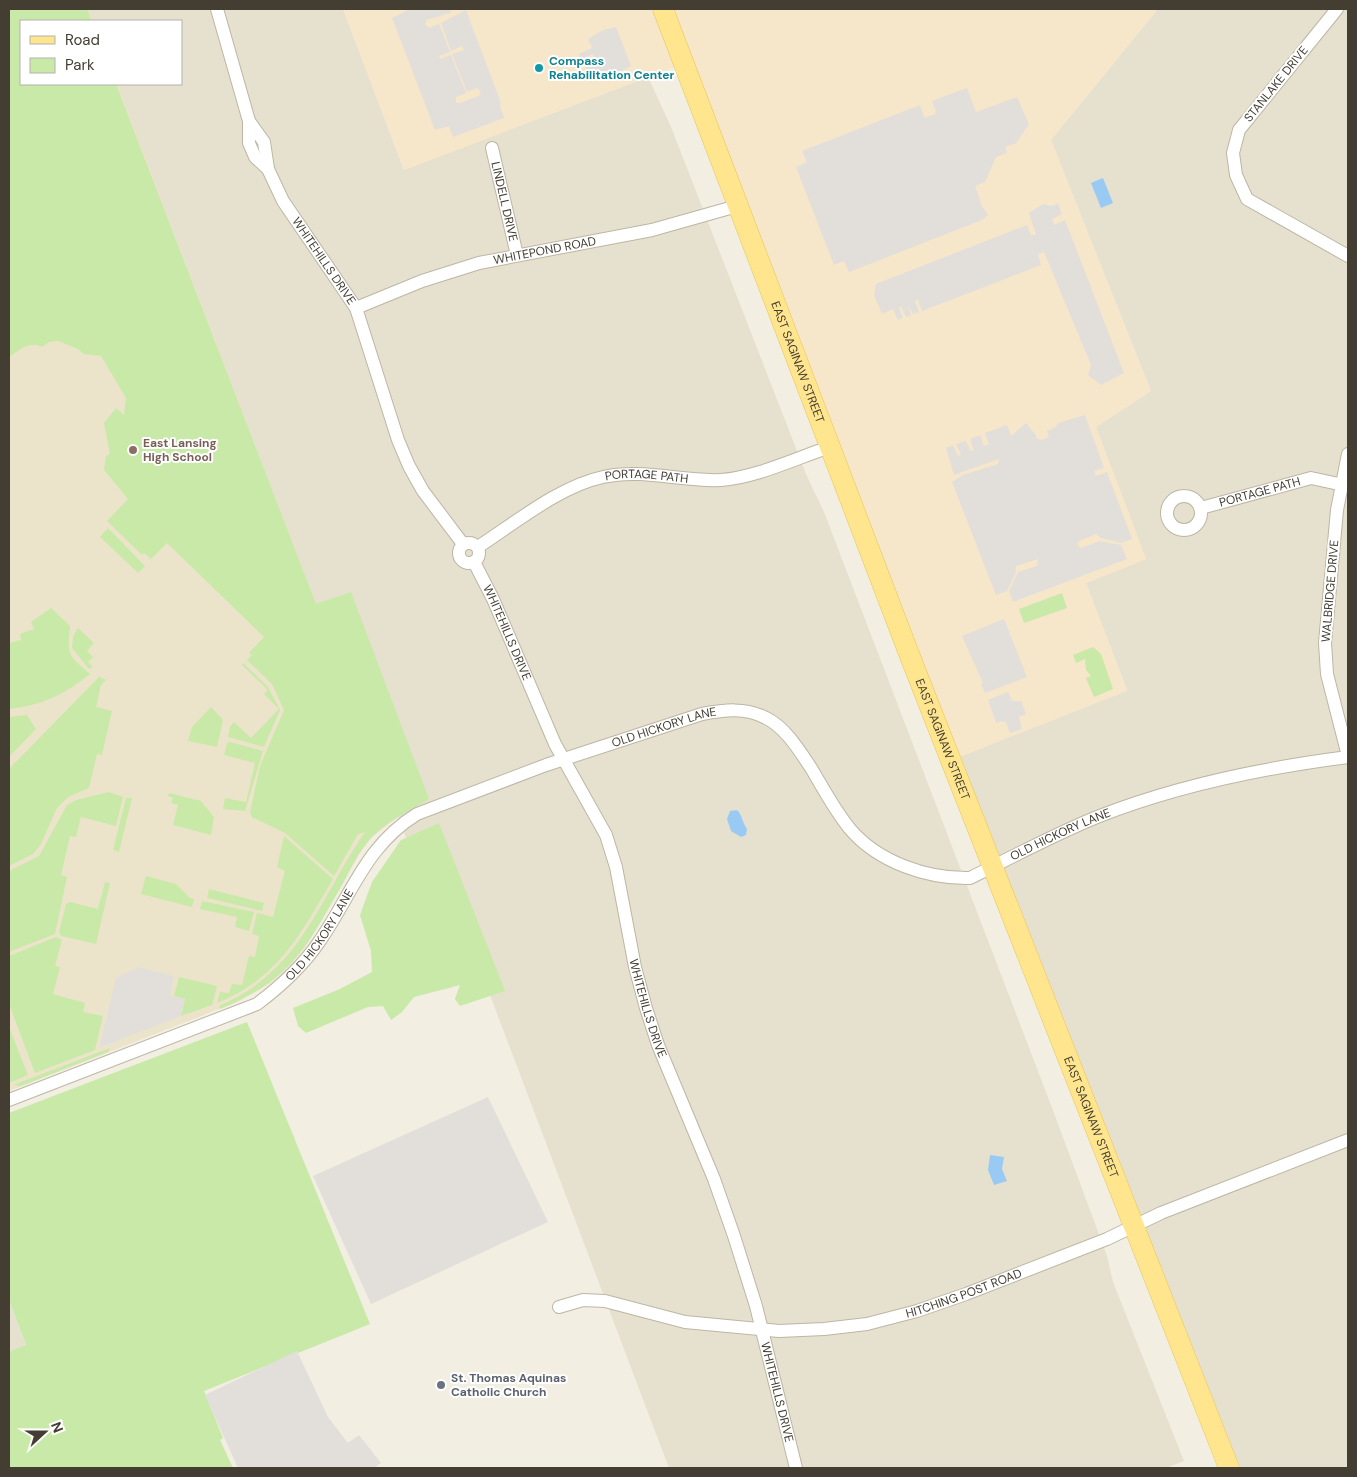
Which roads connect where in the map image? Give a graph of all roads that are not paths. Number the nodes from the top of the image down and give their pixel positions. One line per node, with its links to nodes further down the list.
1 (217, 9): 8 (street, WHITEHILLS DRIVE)
2 (663, 9): 5 (main road, EAST SAGINAW STREET)
3 (1337, 9): 7 (street, STANLAKE DRIVE)
4 (492, 148): 6 (street, LINDELL DRIVE)
5 (737, 206): 6 (street, WHITEPOND ROAD); 9 (main road, EAST SAGINAW STREET)
6 (517, 255): 8 (street, WHITEPOND ROAD)
7 (1348, 256)
8 (356, 308): 13 (street, WHITEHILLS DRIVE)
9 (830, 447): 14 (street, PORTAGE PATH); 18 (main road, EAST SAGINAW STREET)
10 (1348, 454): 11 (street, WALBRIDGE DRIVE)
11 (1345, 485): 12 (street, PORTAGE PATH); 16 (street, WALBRIDGE DRIVE)
12 (1201, 508)
13 (463, 544): 14 (street); 15 (street, WHITEHILLS DRIVE)
14 (478, 547): 15 (street)
15 (474, 562): 17 (street, WHITEHILLS DRIVE)
16 (1348, 757): 18 (street, OLD HICKORY LANE)
17 (564, 760): 18 (street, OLD HICKORY LANE); 19 (street, OLD HICKORY LANE); 23 (street, WHITEHILLS DRIVE)
18 (992, 867): 21 (main road, EAST SAGINAW STREET)
19 (9, 1100)
20 (1348, 1140): 21 (street, HITCHING POST ROAD)
21 (1134, 1228): 23 (street, HITCHING POST ROAD); 25 (main road, EAST SAGINAW STREET)
22 (560, 1307): 23 (street, HITCHING POST ROAD)
23 (761, 1329): 24 (street, WHITEHILLS DRIVE)
24 (796, 1468)
25 (1229, 1468)

